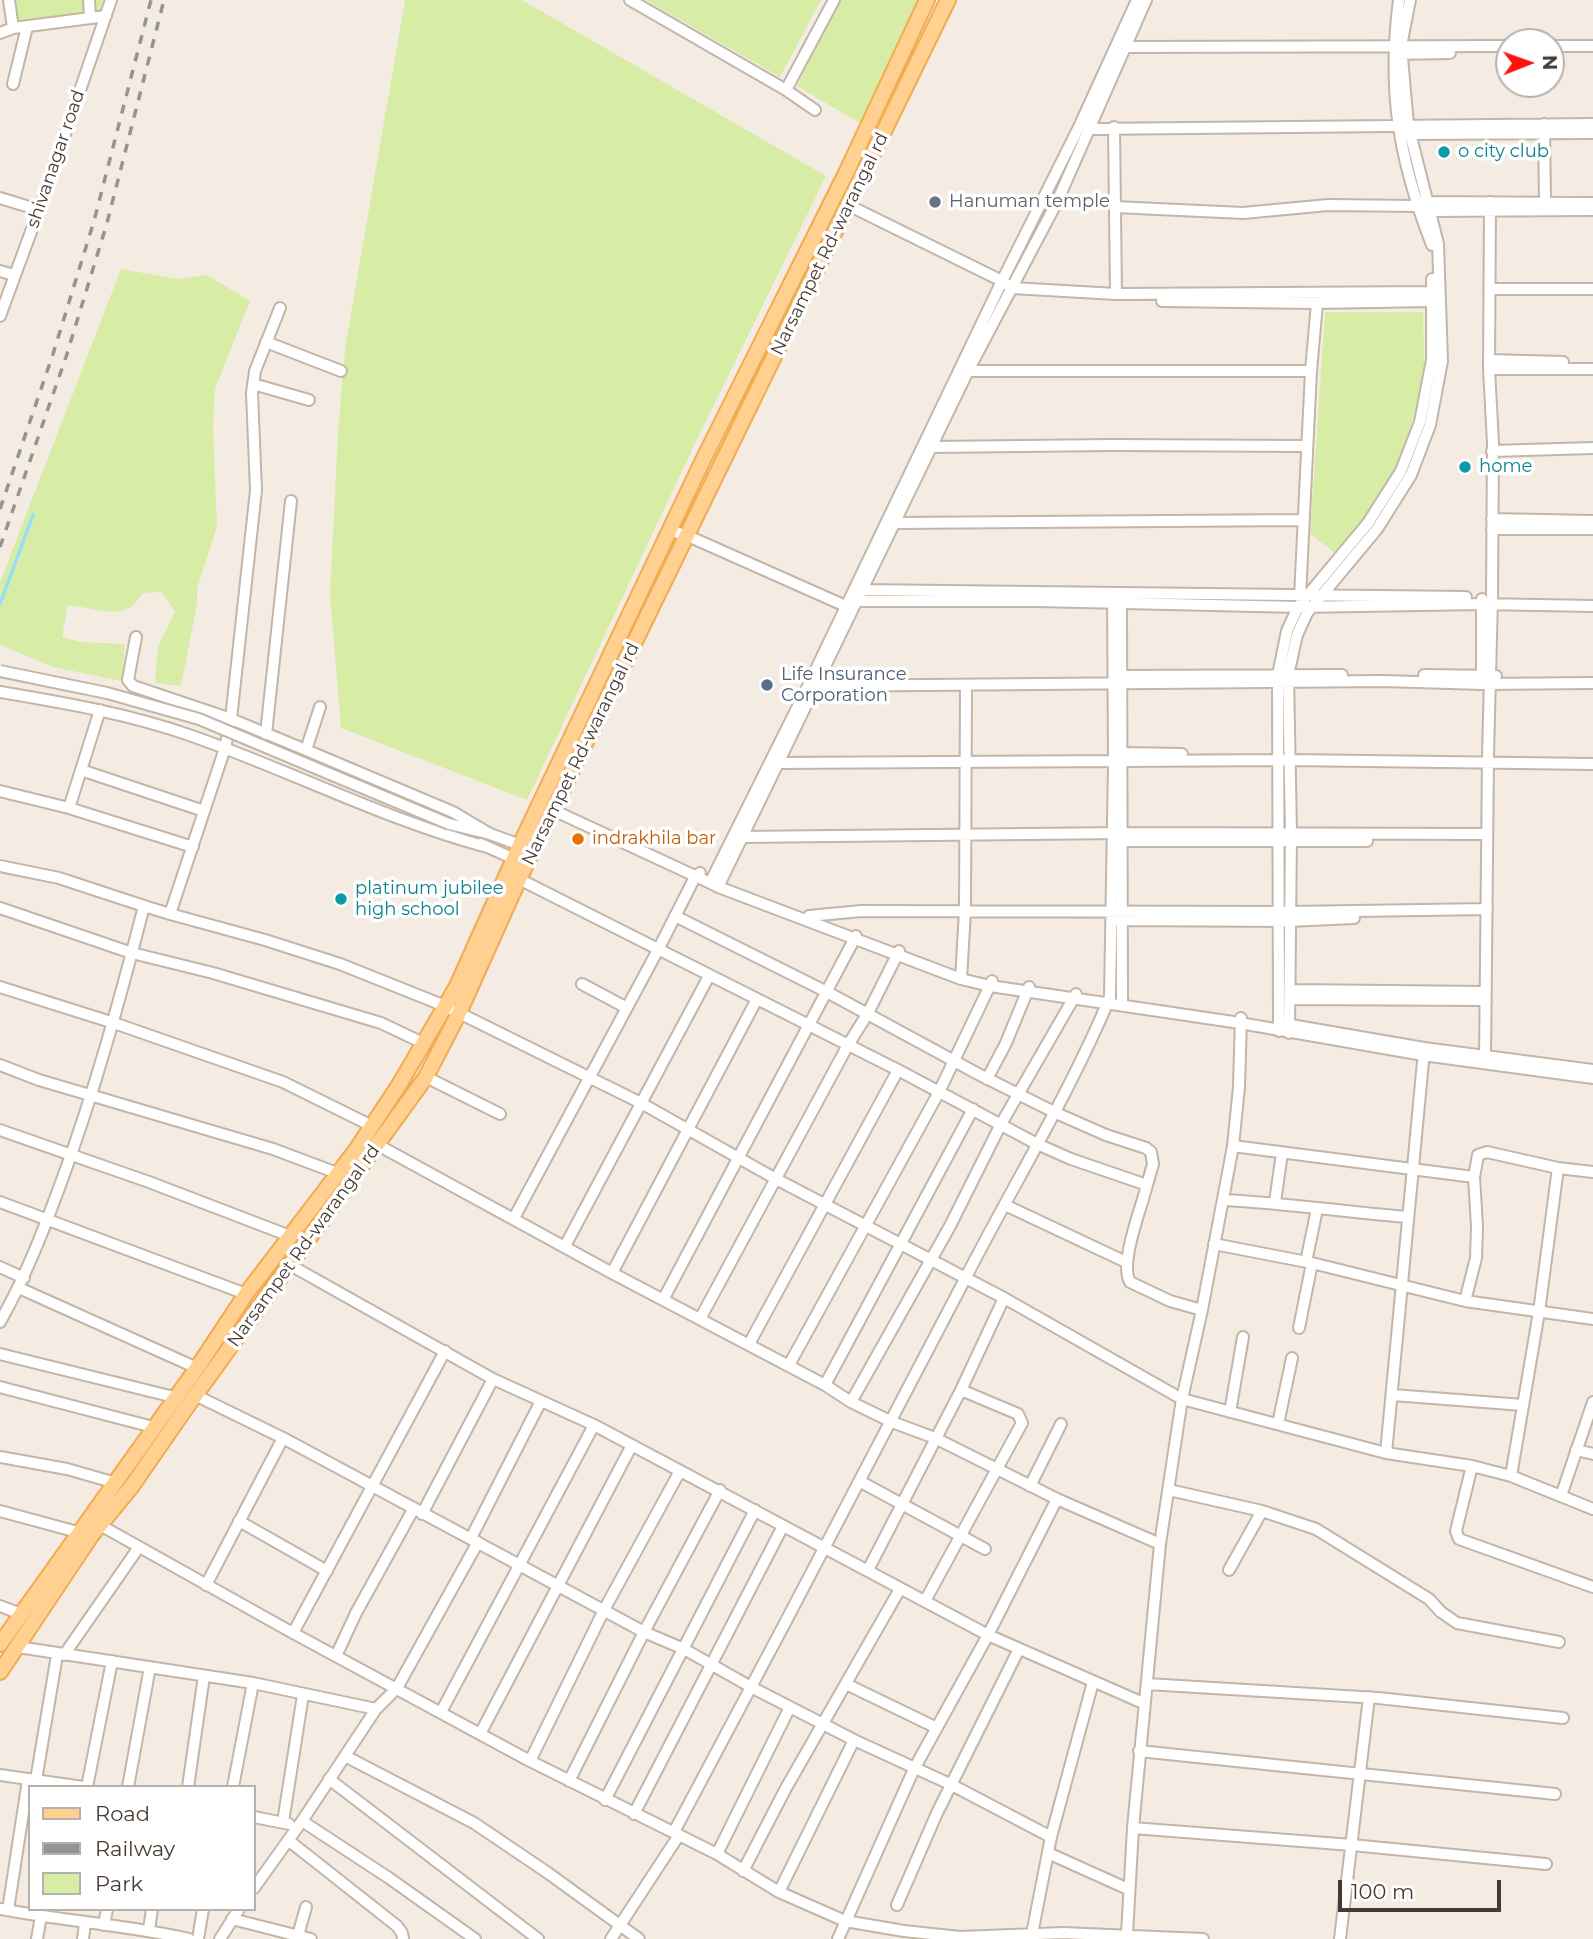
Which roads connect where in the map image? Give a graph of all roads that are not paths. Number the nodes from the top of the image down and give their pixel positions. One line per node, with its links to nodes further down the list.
1 (9, 0): 15 (street)
2 (89, 0): 13 (street)
3 (111, 0): 12 (street, shivanagar road)
4 (630, 0): 24 (street)
5 (834, 0): 24 (street)
6 (928, 0): 71 (main road, Narsampet Rd-warangal rd)
7 (948, 0): 35 (main road, Narsampet Rd-warangal rd)
8 (1137, 0): 45 (street)
9 (1146, 0): 18 (street)
10 (1399, 0): 21 (street)
11 (1410, 0): 21 (street)
12 (106, 16): 13 (street); 39 (street, shivanagar road)
13 (90, 18): 14 (street)
14 (27, 27): 15 (street); 23 (street)
15 (13, 28): 16 (street)
16 (0, 33)
17 (1495, 46): 21 (street)
18 (1124, 47): 21 (street); 29 (street)
19 (1565, 49): 20 (street)
20 (1593, 49)
21 (1397, 50): 22 (street); 30 (street)
22 (1495, 52)
23 (13, 84)
24 (786, 90): 25 (street)
25 (815, 110)
26 (1593, 124): 28 (street)
27 (1114, 127): 29 (street); 30 (street); 38 (street)
28 (1544, 127): 30 (street); 31 (street); 33 (street)
29 (1090, 129): 45 (street)
30 (1403, 130): 36 (street)
31 (1593, 133)
32 (0, 198): 39 (street)
33 (1545, 202): 34 (street); 37 (street)
34 (1593, 203)
35 (848, 205): 45 (street); 72 (main road, Narsampet Rd-warangal rd)
36 (1422, 205): 37 (street); 38 (street); 48 (street); 73 (street)
37 (1490, 206): 40 (street); 44 (street)
38 (1115, 208): 47 (street)
39 (40, 210): 42 (street, shivanagar road)
40 (1593, 210)
41 (0, 271): 42 (street)
42 (14, 275): 51 (street, shivanagar road)
43 (1593, 283): 44 (street)
44 (1490, 286): 46 (street); 54 (street)
45 (1007, 288): 47 (street); 49 (street); 57 (street); 75 (street)
46 (1593, 289)
47 (1116, 294): 48 (street)
48 (1432, 297): 49 (street); 77 (street)
49 (1317, 303): 58 (street)
50 (281, 308): 52 (street)
51 (0, 316)
52 (266, 342): 56 (street); 59 (street)
53 (1593, 363): 54 (street)
54 (1489, 364): 55 (street); 64 (street)
55 (1593, 369)
56 (341, 371)
57 (968, 371): 58 (street); 63 (street)
58 (1311, 371): 62 (street)
59 (253, 384): 60 (street); 93 (street)
60 (309, 400)
61 (1593, 445): 64 (street)
62 (1307, 446): 63 (street); 66 (street)
63 (931, 447): 68 (street)
64 (1492, 447): 69 (street)
65 (291, 501): 94 (street)
66 (1303, 520): 68 (street); 77 (street)
67 (1593, 521): 69 (street)
68 (895, 523): 75 (street)
69 (1492, 524): 70 (street); 78 (street)
70 (1593, 529)
71 (669, 530): 72 (street); 118 (main road, Narsampet Rd-warangal rd)
72 (688, 536): 75 (street); 107 (main road, Narsampet Rd-warangal rd)
73 (1321, 597): 77 (street); 78 (street); 79 (street)
74 (1117, 598): 75 (street); 77 (street); 85 (street)
75 (853, 599): 88 (street)
76 (1593, 599): 78 (street)
77 (1301, 600): 79 (street); 84 (street)
78 (1487, 601): 79 (street); 80 (street); 86 (street)
79 (1313, 606): 84 (street)
80 (1593, 606)
81 (136, 637): 93 (street)
82 (0, 671): 109 (street, bridge)
83 (1593, 676): 86 (street)
84 (1283, 679): 85 (street); 86 (street); 98 (street)
85 (1118, 680): 89 (street); 100 (street)
86 (1485, 680): 87 (street); 99 (street)
87 (1593, 683)
88 (812, 686): 89 (street); 102 (street)
89 (966, 686): 101 (street)
90 (0, 692): 92 (street)
91 (320, 708): 96 (street)
92 (100, 710): 95 (street); 104 (street)
93 (231, 719): 94 (street); 95 (street)
94 (266, 734): 96 (street)
95 (225, 748): 108 (street); 117 (street)
96 (306, 750): 110 (street)
97 (1593, 757): 99 (street)
98 (1285, 758): 99 (street); 100 (street); 115 (street)
99 (1485, 759): 103 (street); 112 (street)
100 (1119, 760): 101 (street); 114 (street)
101 (966, 761): 102 (street); 111 (street)
102 (775, 763): 113 (street)
103 (1593, 764)
104 (81, 770): 106 (street); 108 (street)
105 (0, 791): 106 (street)
106 (69, 808): 116 (street)
107 (555, 809): 118 (main road, Narsampet Rd-warangal rd); 120 (street)
108 (204, 811): 116 (street)
109 (449, 824): 110 (street); 117 (street)
110 (490, 834): 118 (street)
111 (965, 836): 113 (street); 114 (street); 125 (street)
112 (1484, 836): 115 (street); 126 (street)
113 (738, 837): 122 (street)
114 (1118, 837): 115 (street); 128 (street)
115 (1285, 837): 131 (street)
116 (193, 847): 127 (street)
117 (487, 847): 118 (street)
118 (520, 856): 121 (main road, Narsampet Rd-warangal rd); 148 (main road, Narsampet Rd-warangal rd)
119 (0, 866): 123 (street)
120 (697, 875): 122 (street); 129 (street)
121 (520, 879): 133 (street); 150 (main road, Narsampet Rd-warangal rd)
122 (716, 883): 130 (street); 132 (street)
123 (144, 906): 127 (street); 135 (street)
124 (0, 908): 135 (street)
125 (965, 911): 128 (street); 130 (street); 137 (street)
126 (1484, 911): 131 (street); 145 (street)
127 (170, 914): 148 (street)
128 (1117, 915): 131 (street); 147 (street)
129 (675, 916): 133 (street); 142 (street)
130 (809, 916): 132 (street)
131 (1284, 916): 144 (street); 155 (street)
132 (856, 937): 134 (street); 142 (street)
133 (659, 948): 136 (street); 149 (street)
134 (898, 952): 137 (street); 151 (street)
135 (132, 953): 153 (street); 156 (street)
136 (709, 976): 146 (street); 171 (street)
137 (961, 976): 138 (street)
138 (991, 983): 141 (street); 160 (street)
139 (582, 984): 149 (street)
140 (0, 987): 153 (street)
141 (1029, 989): 143 (street); 166 (street)
142 (827, 992): 151 (street); 154 (street)
143 (1075, 995): 147 (street); 170 (street)
144 (1290, 995): 145 (street); 155 (street)
145 (1483, 996): 159 (street)
146 (757, 999): 154 (street); 178 (street)
147 (1116, 1001): 152 (street); 173 (street)
148 (445, 1006): 150 (street); 156 (main road, Narsampet Rd-warangal rd)
149 (627, 1008): 165 (street)
150 (459, 1013): 164 (main road, Narsampet Rd-warangal rd); 165 (street)
151 (868, 1013): 157 (street); 160 (street)
152 (1240, 1021): 155 (street); 181 (street)
153 (114, 1023): 169 (street); 176 (street)
154 (809, 1025): 157 (street); 184 (street)
155 (1284, 1028): 158 (street)
156 (423, 1043): 176 (main road, Narsampet Rd-warangal rd)
157 (848, 1045): 162 (street); 190 (street)
158 (1424, 1052): 159 (street); 186 (street)
159 (1482, 1058): 163 (street); 167 (street)
160 (955, 1060): 166 (street); 168 (street)
161 (0, 1065): 169 (street)
162 (898, 1070): 168 (street); 195 (street)
163 (1593, 1070)
164 (426, 1077): 174 (street); 179 (main road, Narsampet Rd-warangal rd)
165 (589, 1078): 171 (street); 200 (street)
166 (987, 1079): 170 (street)
167 (1593, 1079)
168 (939, 1092): 172 (street); 201 (street)
169 (92, 1094): 183 (street); 188 (street)
170 (1019, 1095): 173 (street); 175 (street)
171 (641, 1103): 178 (street); 205 (street)
172 (973, 1109): 175 (street); 203 (street)
173 (1056, 1113): 180 (street); 191 (street)
174 (500, 1114)
175 (1001, 1124): 180 (street); 206 (street)
176 (372, 1126): 188 (main road, Narsampet Rd-warangal rd)
177 (0, 1130): 183 (street)
178 (689, 1131): 184 (street); 211 (street)
179 (376, 1144): 200 (street); 209 (main road, Narsampet Rd-warangal rd)
180 (1037, 1144): 191 (street); 196 (street)
181 (1233, 1146): 182 (street); 192 (street)
182 (1282, 1153): 186 (street); 194 (street)
183 (71, 1156): 199 (street); 202 (street)
184 (738, 1158): 190 (street); 216 (street)
185 (1558, 1168): 187 (street); 189 (street); 220 (street)
186 (1412, 1171): 189 (street); 198 (street)
187 (1593, 1172)
188 (337, 1173): 202 (main road, Narsampet Rd-warangal rd)
189 (1474, 1177): 218 (street)
190 (776, 1179): 195 (street); 221 (street)
191 (1147, 1185): 207 (street)
192 (1223, 1200): 194 (street); 204 (street)
193 (0, 1202): 199 (street)
194 (1275, 1202): 197 (street)
195 (826, 1205): 201 (street); 226 (street)
196 (1005, 1205): 207 (street); 212 (street)
197 (1317, 1209): 198 (street); 208 (street)
198 (1407, 1217): 214 (street)
199 (48, 1218): 213 (street); 215 (street)
200 (514, 1218): 205 (street)
201 (865, 1226): 203 (street); 230 (street)
202 (290, 1236): 215 (main road, Narsampet Rd-warangal rd)
203 (900, 1244): 206 (street); 233 (street)
204 (1214, 1244): 208 (street); 219 (street)
205 (565, 1246): 211 (street)
206 (931, 1260): 212 (street); 241 (street)
207 (1126, 1262): 219 (street)
208 (1309, 1263): 214 (street); 224 (street)
209 (290, 1265): 227 (street); 236 (main road, Narsampet Rd-warangal rd)
210 (0, 1267): 213 (street)
211 (612, 1273): 216 (street)
212 (966, 1277): 217 (street); 245 (street)
213 (21, 1283): 223 (street); 231 (street)
214 (1402, 1286): 218 (street); 237 (street)
215 (246, 1294): 231 (main road, Narsampet Rd-warangal rd)
216 (664, 1298): 221 (street)
217 (1004, 1298): 235 (street); 239 (street)
218 (1465, 1301): 220 (street)
219 (1202, 1310): 239 (street)
220 (1539, 1312): 222 (street); 243 (street)
221 (700, 1319): 226 (street)
222 (1593, 1319)
223 (0, 1322)
224 (1299, 1328)
225 (1243, 1338): 244 (street)
226 (749, 1344): 230 (street)
227 (445, 1351): 232 (street); 265 (street)
228 (0, 1354): 238 (street)
229 (1292, 1358): 247 (street)
230 (789, 1365): 233 (street)
231 (197, 1368): 238 (main road, Narsampet Rd-warangal rd)
232 (493, 1379): 240 (street); 274 (street)
233 (825, 1385): 241 (street)
234 (0, 1387): 249 (street)
235 (961, 1390): 252 (street); 259 (street)
236 (195, 1395): 251 (street); 278 (main road, Narsampet Rd-warangal rd)
237 (1393, 1395): 243 (street); 255 (street)
238 (174, 1397): 249 (main road, Narsampet Rd-warangal rd)
239 (1182, 1399): 244 (street); 267 (street)
240 (541, 1401): 248 (street); 280 (street)
241 (851, 1402): 245 (street)
242 (1593, 1402): 250 (street)
243 (1523, 1405): 261 (street)
244 (1230, 1412): 247 (street)
245 (892, 1422): 252 (street); 262 (street)
246 (1061, 1424): 264 (street)
247 (1278, 1424): 255 (street)
248 (594, 1425): 253 (street); 285 (street)
249 (153, 1427): 263 (main road, Narsampet Rd-warangal rd)
250 (1588, 1434): 254 (street)
251 (283, 1438): 265 (street); 276 (street)
252 (935, 1438): 259 (street); 270 (street)
253 (632, 1445): 260 (street); 289 (street)
254 (1576, 1450): 256 (street); 268 (street)
255 (1386, 1453): 258 (street)
256 (1593, 1454)
257 (0, 1457): 263 (street)
258 (1472, 1466): 261 (street); 291 (street)
259 (998, 1469): 264 (street); 279 (street)
260 (680, 1471): 266 (street); 295 (street)
261 (1511, 1476): 268 (street)
262 (860, 1482): 270 (street); 283 (street)
263 (116, 1483): 278 (main road, Narsampet Rd-warangal rd)
264 (1030, 1486): 269 (street)
265 (373, 1487): 274 (street); 288 (street)
266 (720, 1490): 272 (street); 297 (street)
267 (1169, 1490): 275 (street); 281 (street)
268 (1561, 1496): 271 (street)
269 (1056, 1499): 281 (street); 299 (street)
270 (901, 1505): 279 (street); 286 (street)
271 (1593, 1509)
272 (755, 1510): 277 (street); 303 (street)
273 (0, 1511): 278 (street)
274 (418, 1511): 280 (street); 306 (street)
275 (1262, 1511): 287 (street); 300 (street)
276 (239, 1521): 288 (street); 290 (street)
277 (783, 1527): 283 (street); 308 (street)
278 (90, 1531): 282 (street); 296 (main road, Narsampet Rd-warangal rd); 302 (main road, Narsampet Rd-warangal rd)
279 (961, 1534): 284 (street); 293 (street)
280 (474, 1540): 285 (street); 317 (street)
281 (1160, 1544): 315 (street)
282 (139, 1548): 290 (street); 305 (street)
283 (824, 1548): 286 (street); 316 (street)
284 (985, 1549)
285 (519, 1565): 289 (street); 323 (street)
286 (868, 1570): 292 (street)
287 (1229, 1570)
288 (327, 1571): 298 (street)
289 (558, 1585): 295 (street); 327 (street)
290 (206, 1586): 298 (street)
291 (1593, 1587)
292 (900, 1589): 293 (street); 314 (street)
293 (925, 1601): 299 (street)
294 (0, 1606): 296 (street)
295 (604, 1609): 297 (street); 331 (street)
296 (21, 1614): 301 (main road, Narsampet Rd-warangal rd)
297 (644, 1632): 303 (street); 337 (street)
298 (293, 1633): 306 (street)
299 (988, 1635): 304 (street); 326 (street)
300 (1559, 1642)
301 (0, 1644)
302 (18, 1647): 305 (street); 310 (main road, Narsampet Rd-warangal rd)
303 (684, 1649): 308 (street); 347 (street)
304 (1019, 1649): 312 (street); 344 (street)
305 (60, 1655): 307 (street); 336 (street)
306 (336, 1656): 317 (street)
307 (112, 1661): 309 (street); 340 (street)
308 (710, 1665): 316 (street); 348 (street)
309 (150, 1667): 311 (street); 341 (street)
310 (0, 1672)
311 (204, 1676): 313 (street); 342 (street)
312 (1093, 1682): 320 (street); 354 (street)
313 (253, 1683): 318 (street); 343 (street)
314 (846, 1684): 325 (street); 326 (street)
315 (1147, 1684): 319 (street); 320 (street)
316 (751, 1687): 321 (street); 353 (street)
317 (397, 1688): 322 (street); 323 (street)
318 (303, 1695): 322 (street); 350 (street)
319 (1369, 1697): 324 (street); 333 (street)
320 (1143, 1703): 329 (street)
321 (790, 1707): 325 (street); 358 (street)
322 (376, 1709): 330 (street)
323 (441, 1712): 327 (street)
324 (1563, 1718)
325 (822, 1723): 328 (street); 360 (street)
326 (937, 1728): 332 (street)
327 (480, 1734): 331 (street)
328 (854, 1741): 332 (street); 363 (street)
329 (1139, 1751): 333 (street); 352 (street)
330 (345, 1756): 335 (street); 376 (street)
331 (530, 1761): 337 (street)
332 (915, 1769): 344 (street); 373 (street)
333 (1360, 1774): 345 (street); 356 (street)
334 (0, 1775): 336 (street)
335 (329, 1779): 351 (street); 393 (street)
336 (32, 1780): 338 (street); 339 (street)
337 (569, 1781): 347 (street)
338 (31, 1785)
339 (64, 1785)
340 (85, 1785)
341 (128, 1785)
342 (188, 1785)
343 (233, 1785)
344 (952, 1785): 354 (street); 364 (street)
345 (1555, 1794)
346 (28, 1799): 366 (street)
347 (605, 1800): 348 (street)
348 (634, 1814): 353 (street)
349 (256, 1817): 350 (street)
350 (282, 1822): 351 (street)
351 (300, 1824): 355 (street); 392 (street)
352 (1133, 1828): 356 (street); 362 (street)
353 (676, 1834): 358 (street); 376 (street)
354 (1051, 1837): 357 (street)
355 (288, 1840): 361 (street); 391 (street)
356 (1352, 1845): 359 (street); 398 (street)
357 (1048, 1853): 362 (street); 379 (street)
358 (717, 1854): 360 (street)
359 (1546, 1864)
360 (743, 1871): 363 (street)
361 (256, 1885)
362 (1128, 1889): 380 (street)
363 (779, 1892): 373 (street)
364 (897, 1905)
365 (306, 1907): 383 (street)
366 (4, 1910): 371 (street)
367 (107, 1911): 375 (street)
368 (152, 1911): 377 (street)
369 (203, 1911): 388 (street)
370 (238, 1911): 372 (street)
371 (48, 1914): 374 (street); 385 (street)
372 (232, 1919): 383 (street); 389 (street)
373 (845, 1921): 384 (street); 396 (street)
374 (85, 1923): 375 (street); 386 (street)
375 (104, 1925): 378 (street)
376 (620, 1925): 394 (street); 395 (street)
377 (149, 1930): 378 (street); 387 (street)
378 (135, 1934)
379 (1032, 1934): 381 (street); 382 (street)
380 (1127, 1934): 381 (street); 397 (street)
381 (1063, 1936)
382 (1015, 1937): 384 (street)
383 (298, 1938): 390 (street)
384 (960, 1938)
385 (37, 1939)
386 (83, 1939)
387 (189, 1939)
388 (198, 1939)
389 (219, 1939)
390 (311, 1939)
391 (403, 1939)
392 (475, 1939)
393 (538, 1939)
394 (611, 1939)
395 (639, 1939)
396 (838, 1939)
397 (1203, 1939)
398 (1340, 1939)

